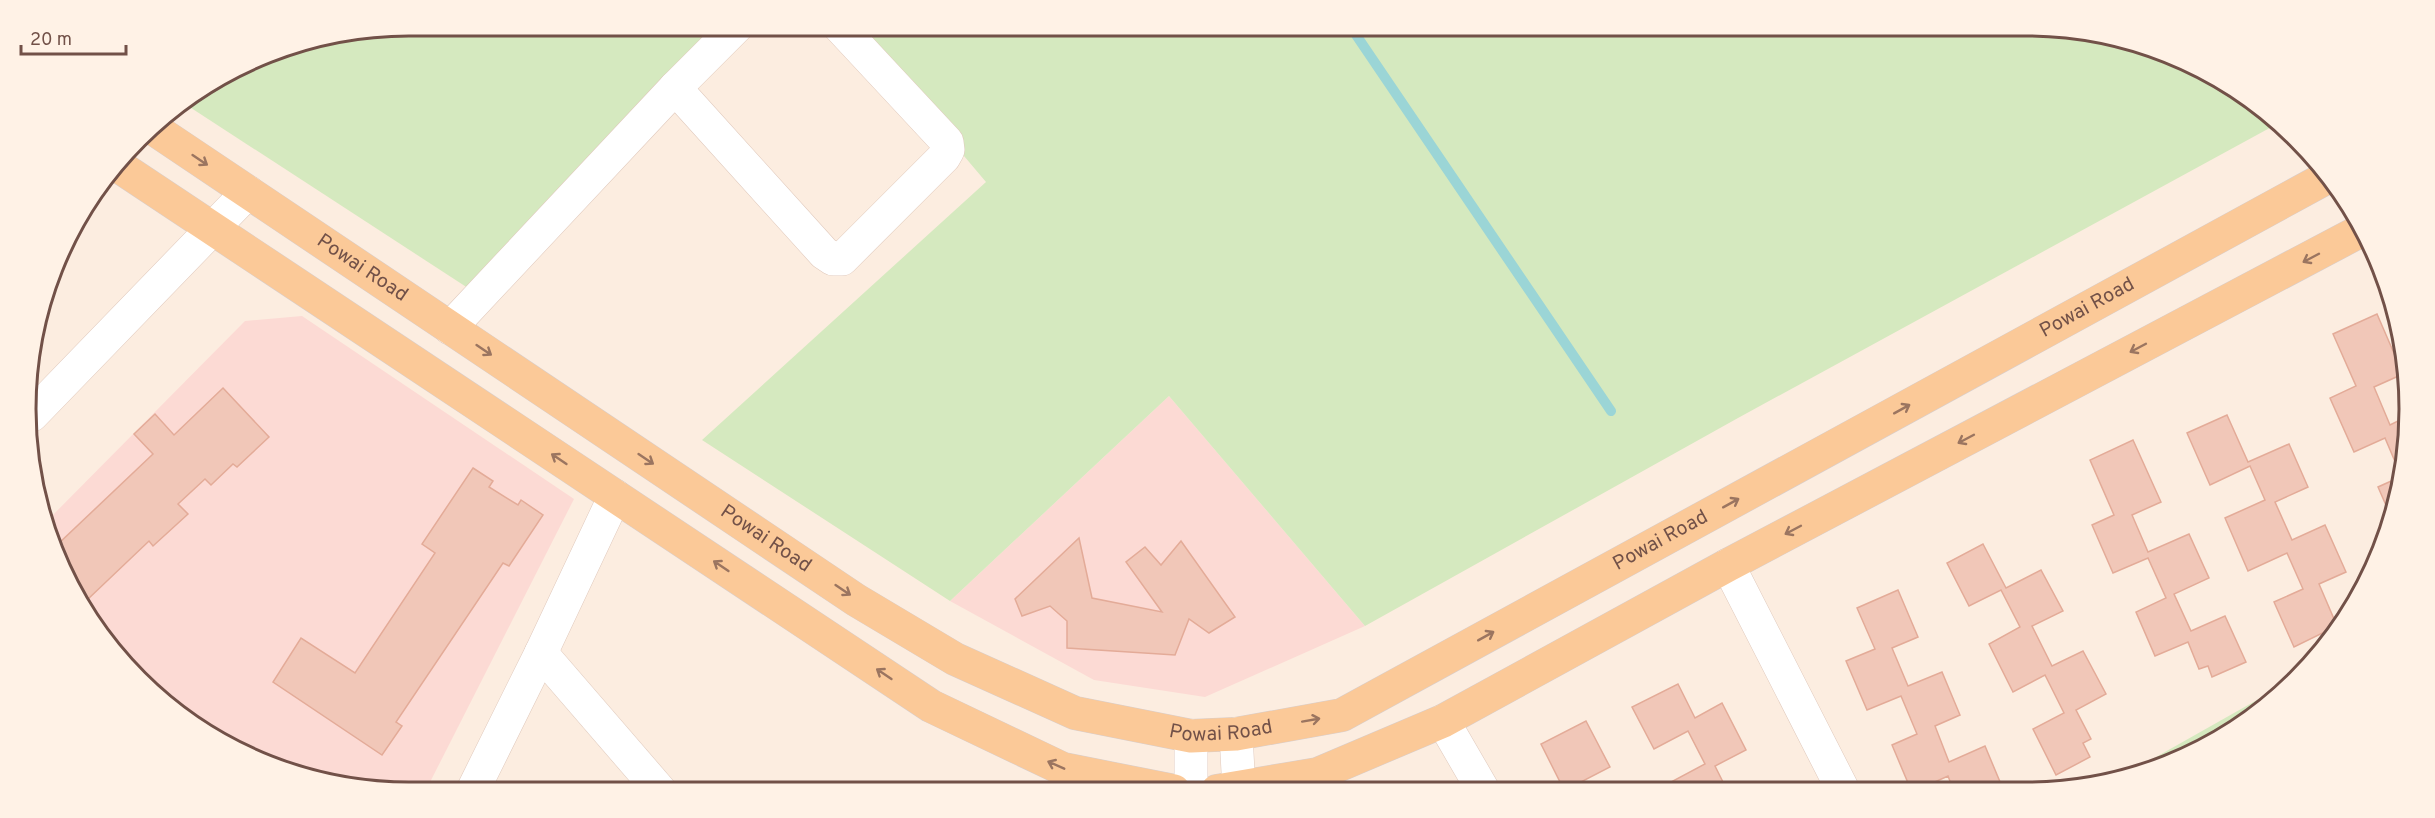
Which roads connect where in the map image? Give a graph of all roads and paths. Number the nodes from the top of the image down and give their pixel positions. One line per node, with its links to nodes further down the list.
1 (727, 36): 3 (street)
2 (848, 36): 3 (street)
3 (675, 88): 10 (street)
4 (159, 133): 7 (main road, Powai Road, one-way to 7)
5 (124, 169): 8 (main road)
6 (2321, 181): 16 (main road, Powai Road, one-way to 6)
7 (248, 192): 8 (street); 10 (main road, Powai Road)
8 (211, 228): 11 (street); 12 (main road, one-way to 8)
9 (2355, 234): 13 (main road, one-way to 13)
10 (450, 328): 17 (main road, Powai Road, one-way to 17)
11 (36, 411)
12 (615, 496): 14 (street); 20 (main road, one-way to 12)
13 (1728, 565): 15 (main road); 25 (street)
14 (541, 653): 18 (street); 19 (street)
15 (1443, 721): 23 (main road); 24 (street)
16 (1236, 734): 17 (main road, Powai Road); 22 (street)
17 (1191, 736): 21 (street)
18 (477, 782)
19 (652, 782)
20 (1129, 782)
21 (1191, 782)
22 (1232, 782)
23 (1310, 782)
24 (1478, 782)
25 (1839, 782)

